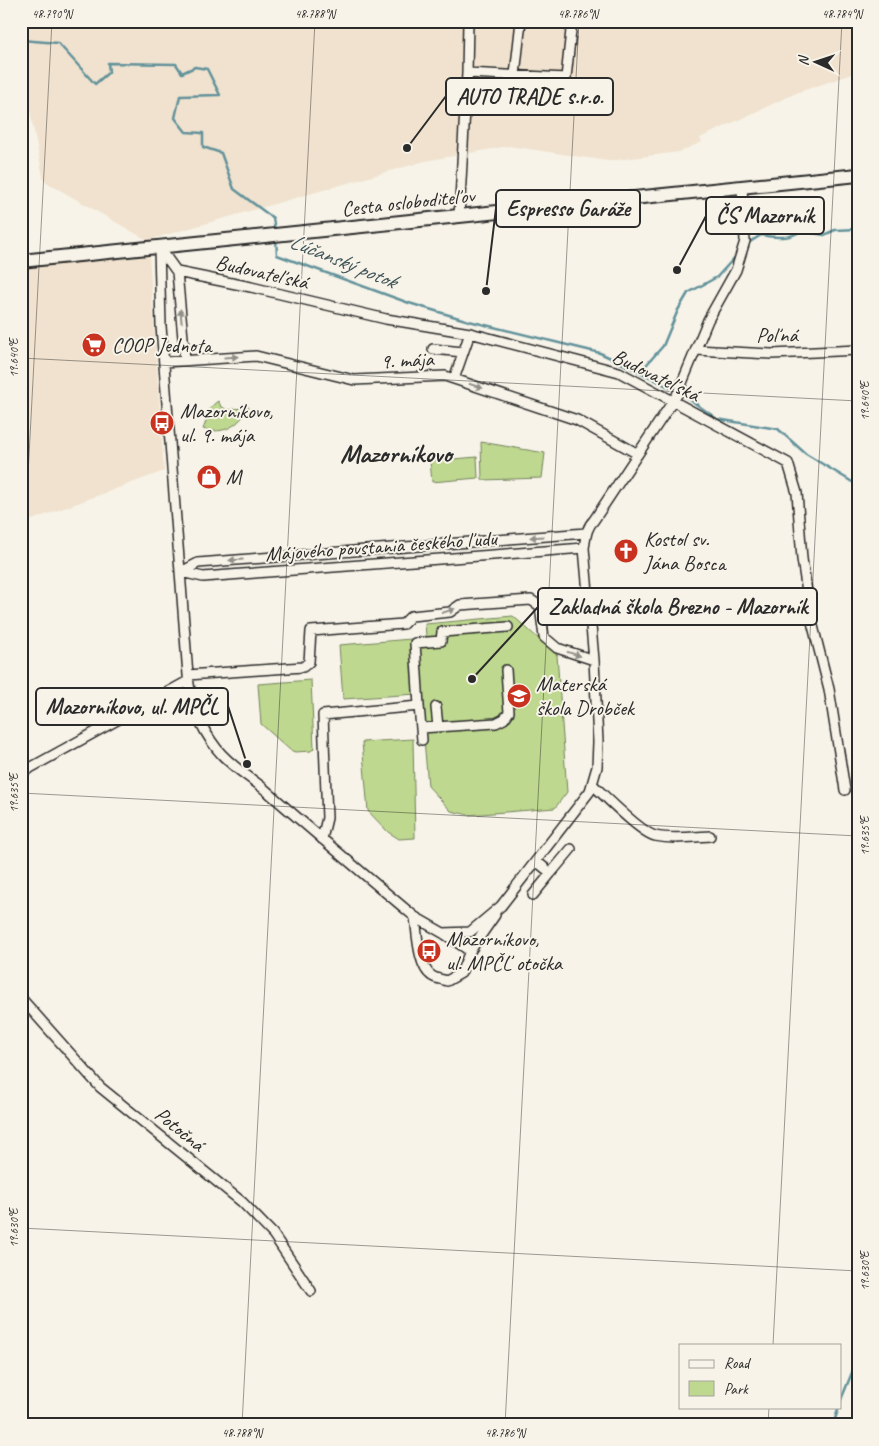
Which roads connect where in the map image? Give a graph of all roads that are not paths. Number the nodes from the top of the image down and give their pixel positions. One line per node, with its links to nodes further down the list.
1 (468, 21): 4 (street)
2 (521, 21): 5 (street)
3 (572, 21): 5 (street)
4 (467, 73): 5 (street); 8 (street)
5 (515, 75)
6 (858, 175): 7 (main road, Cesta osloboditeľov)
7 (742, 187): 8 (main road, Cesta osloboditeľov); 14 (street)
8 (459, 216): 9 (main road, Cesta osloboditeľov)
9 (159, 247): 10 (main road, Cesta osloboditeľov); 11 (street); 18 (street)
10 (21, 261)
11 (177, 272): 12 (street, Budovateľská); 17 (street, one-way to 11)
12 (470, 333): 16 (street); 20 (street, Budovateľská)
13 (432, 350): 16 (street)
14 (696, 350): 15 (street, Poľná); 20 (street)
15 (858, 350)
16 (463, 352): 19 (street)
17 (185, 360): 18 (street, 9. mája); 19 (street, 9. mája, one-way to 19)
18 (165, 362): 24 (street)
19 (454, 379): 21 (street, 9. mája, one-way to 21)
20 (675, 398): 21 (street); 36 (street, Budovateľská)
21 (638, 454): 22 (street)
22 (586, 533): 23 (street); 24 (street, one-way to 24)
23 (584, 548): 24 (street, Májového povstania českého ľudu); 26 (street)
24 (180, 572): 28 (street)
25 (508, 627): 29 (street)
26 (594, 660): 28 (street, one-way to 26); 35 (street)
27 (506, 670): 31 (street)
28 (188, 678): 34 (street); 38 (street)
29 (419, 706): 32 (street); 38 (street)
30 (436, 707): 31 (street)
31 (438, 727): 32 (street)
32 (422, 728): 33 (street)
33 (422, 740)
34 (21, 773)
35 (592, 784): 37 (street); 40 (street)
36 (845, 790)
37 (710, 836)
38 (322, 839): 44 (street)
39 (571, 849): 41 (street)
40 (536, 861): 41 (street); 43 (street)
41 (551, 873): 42 (street)
42 (533, 894)
43 (501, 906): 45 (street); 46 (street)
44 (415, 917): 45 (street); 46 (street)
45 (443, 933): 46 (street)
46 (470, 951)
47 (21, 998): 48 (street, Potočná)
48 (311, 1291)

